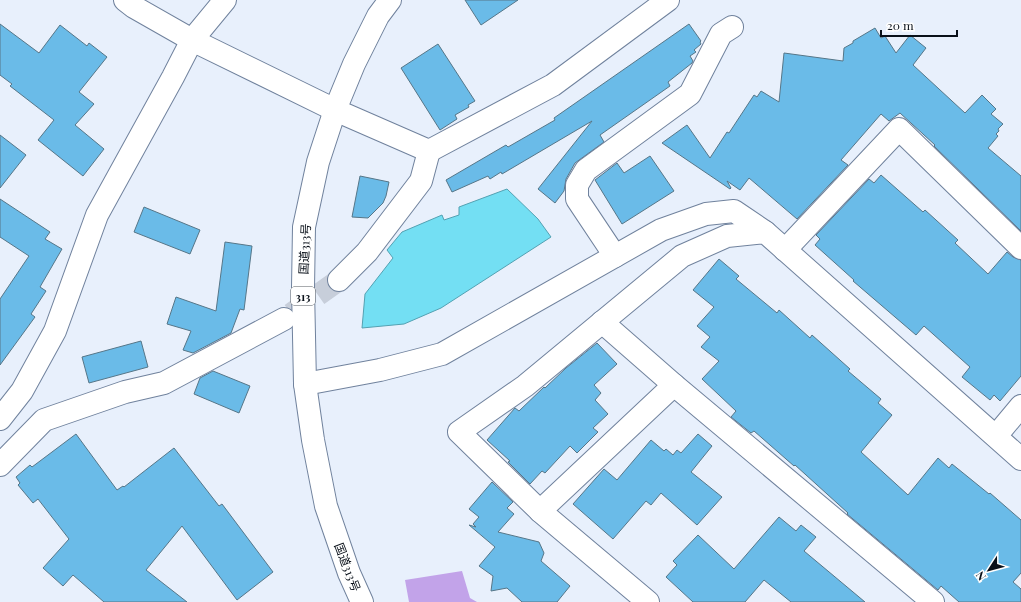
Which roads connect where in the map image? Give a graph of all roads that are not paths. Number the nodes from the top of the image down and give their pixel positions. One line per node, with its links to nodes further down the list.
1 (125, 0): 6 (main road)
2 (225, 0): 6 (main road)
3 (390, 0): 7 (main road, 国道313号 / 313)
4 (668, 0): 8 (main road)
5 (732, 27): 12 (main road)
6 (192, 40): 7 (main road); 19 (main road)
7 (335, 110): 8 (main road); 16 (main road, 国道313号 / 313)
8 (429, 151): 13 (main road)
9 (765, 232): 11 (main road); 12 (main road); 15 (main road)
10 (1021, 248): 11 (main road)
11 (785, 250): 20 (main road)
12 (614, 256): 16 (main road)
13 (339, 280)
14 (284, 319): 22 (main road)
15 (602, 322): 17 (main road); 23 (main road)
16 (305, 384): 24 (main road, 国道313号 / 313)
17 (674, 385): 23 (main road); 26 (main road)
18 (1021, 406): 20 (main road)
19 (0, 419)
20 (996, 436): 21 (main road)
21 (1021, 459)
22 (0, 465)
23 (540, 511): 25 (main road)
24 (362, 602)
25 (648, 602)
26 (933, 602)

